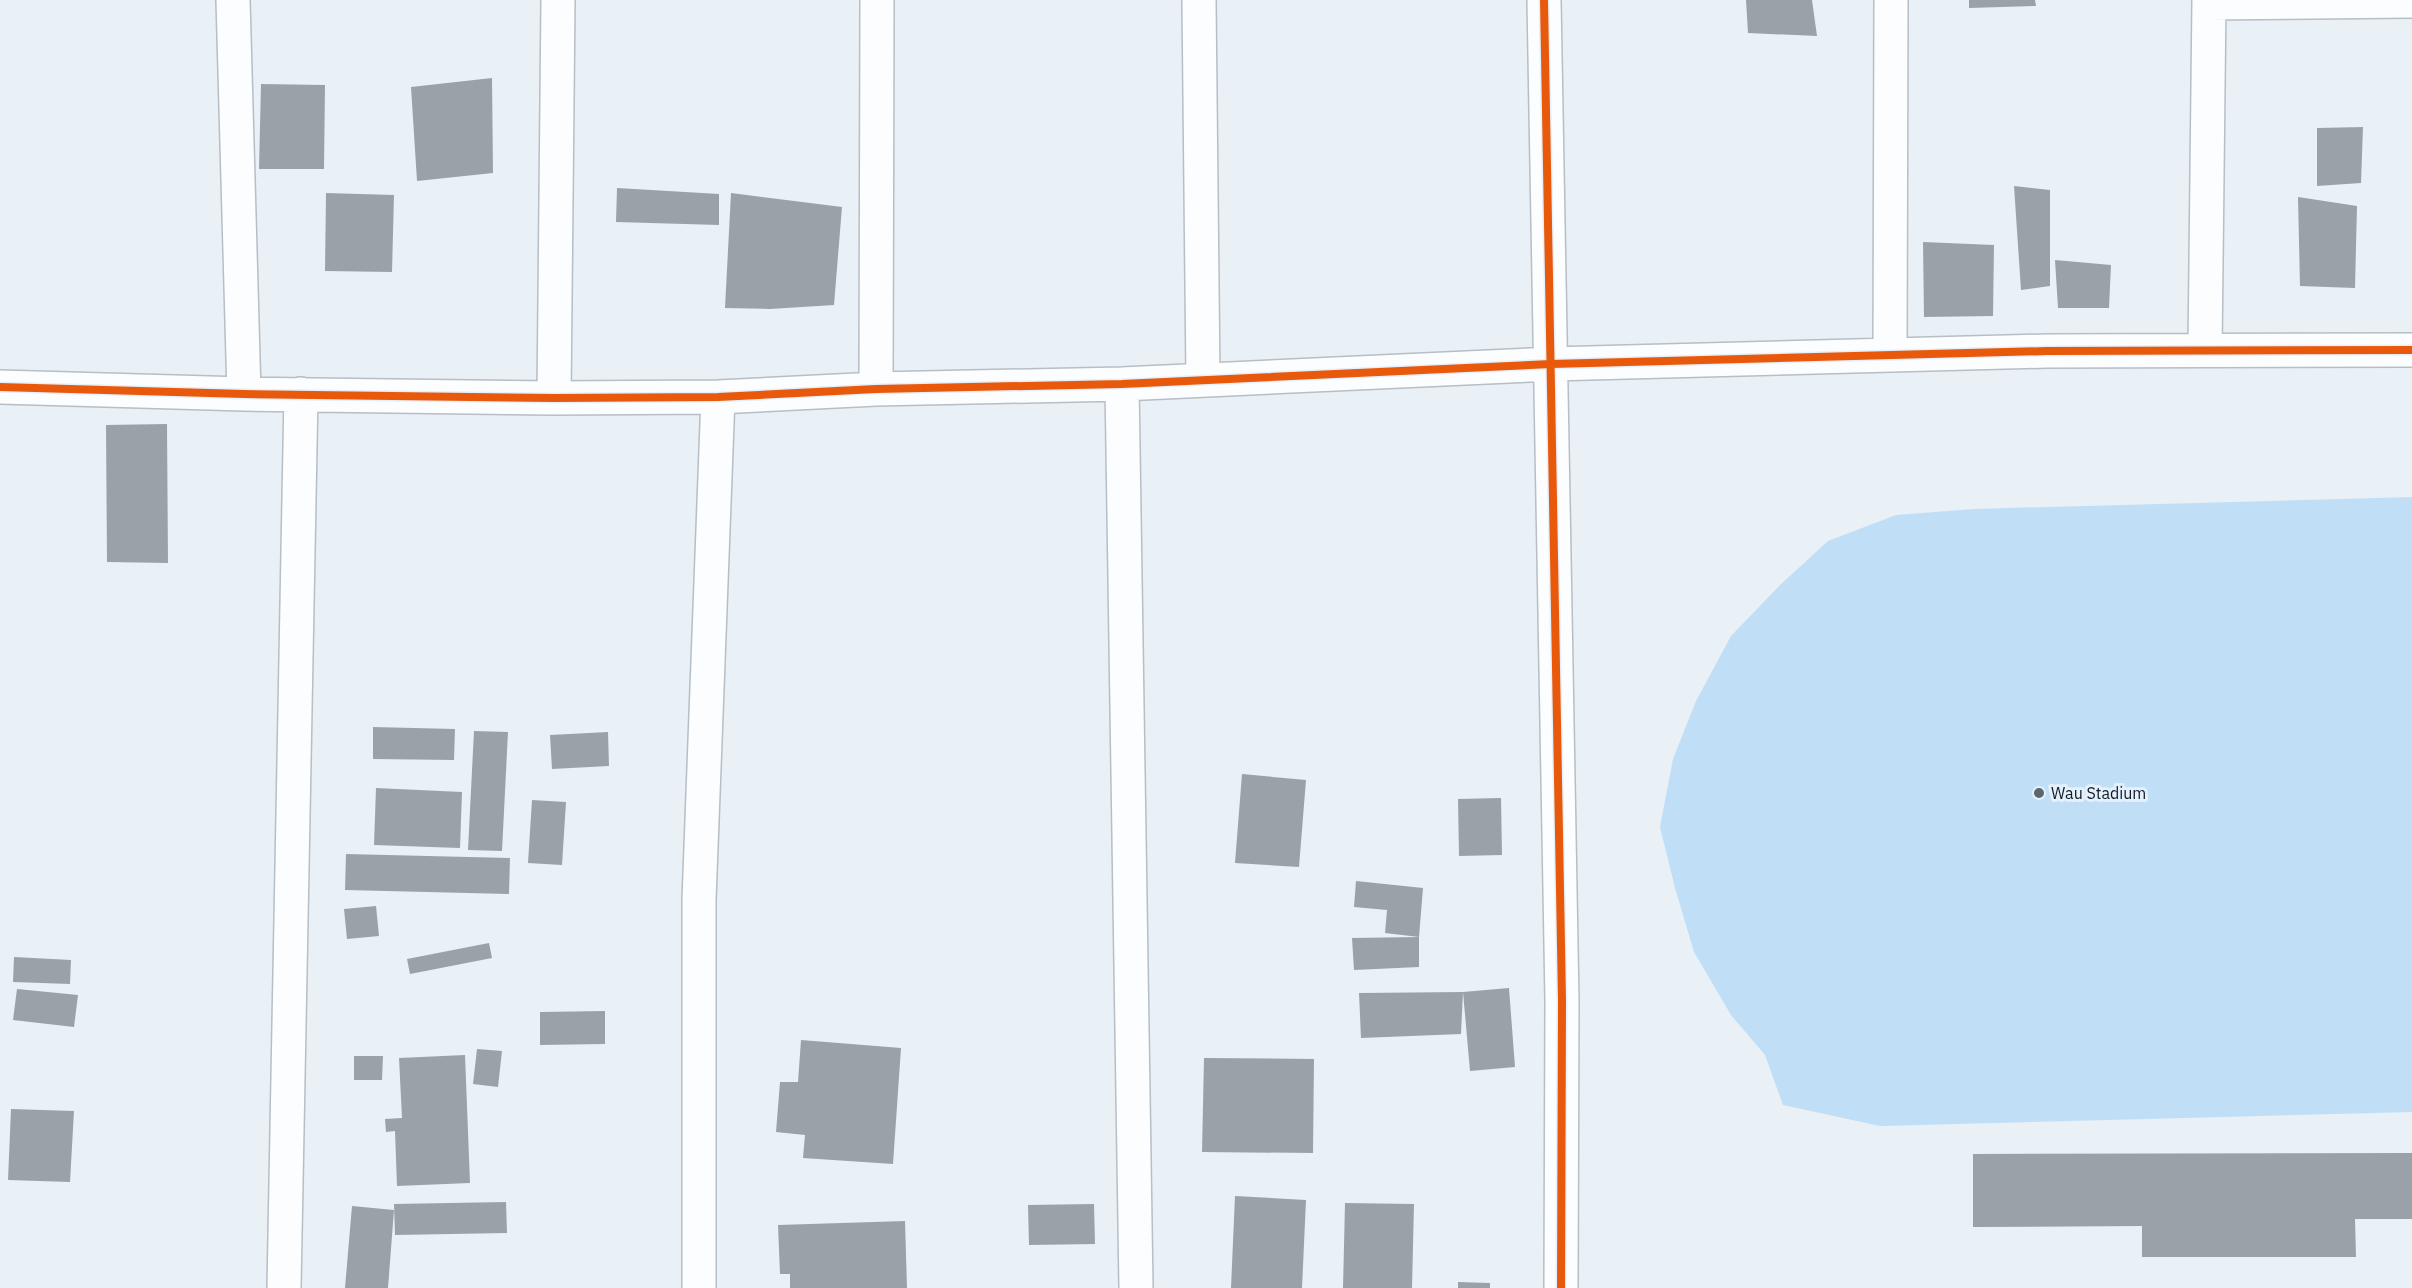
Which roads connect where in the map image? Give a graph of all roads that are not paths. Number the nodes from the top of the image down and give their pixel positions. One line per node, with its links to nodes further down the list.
1 (233, 0): 17 (street)
2 (558, 0): 20 (street)
3 (878, 0): 16 (street)
4 (1199, 0): 13 (street)
5 (1544, 0): 12 (street)
6 (1891, 0): 11 (street)
7 (2209, 1): 8 (street); 9 (street)
8 (2412, 1)
9 (2205, 350): 10 (street); 11 (street)
10 (2412, 350)
11 (1890, 355): 12 (street)
12 (1551, 364): 13 (street); 24 (street)
13 (1203, 381): 14 (street)
14 (1122, 384): 16 (street); 23 (street)
15 (0, 387): 17 (street)
16 (876, 389): 19 (street)
17 (244, 394): 18 (street)
18 (301, 394): 20 (street); 21 (street)
19 (718, 396): 20 (street); 22 (street)
20 (554, 398)
21 (284, 1288)
22 (699, 1288)
23 (1136, 1288)
24 (1561, 1288)

